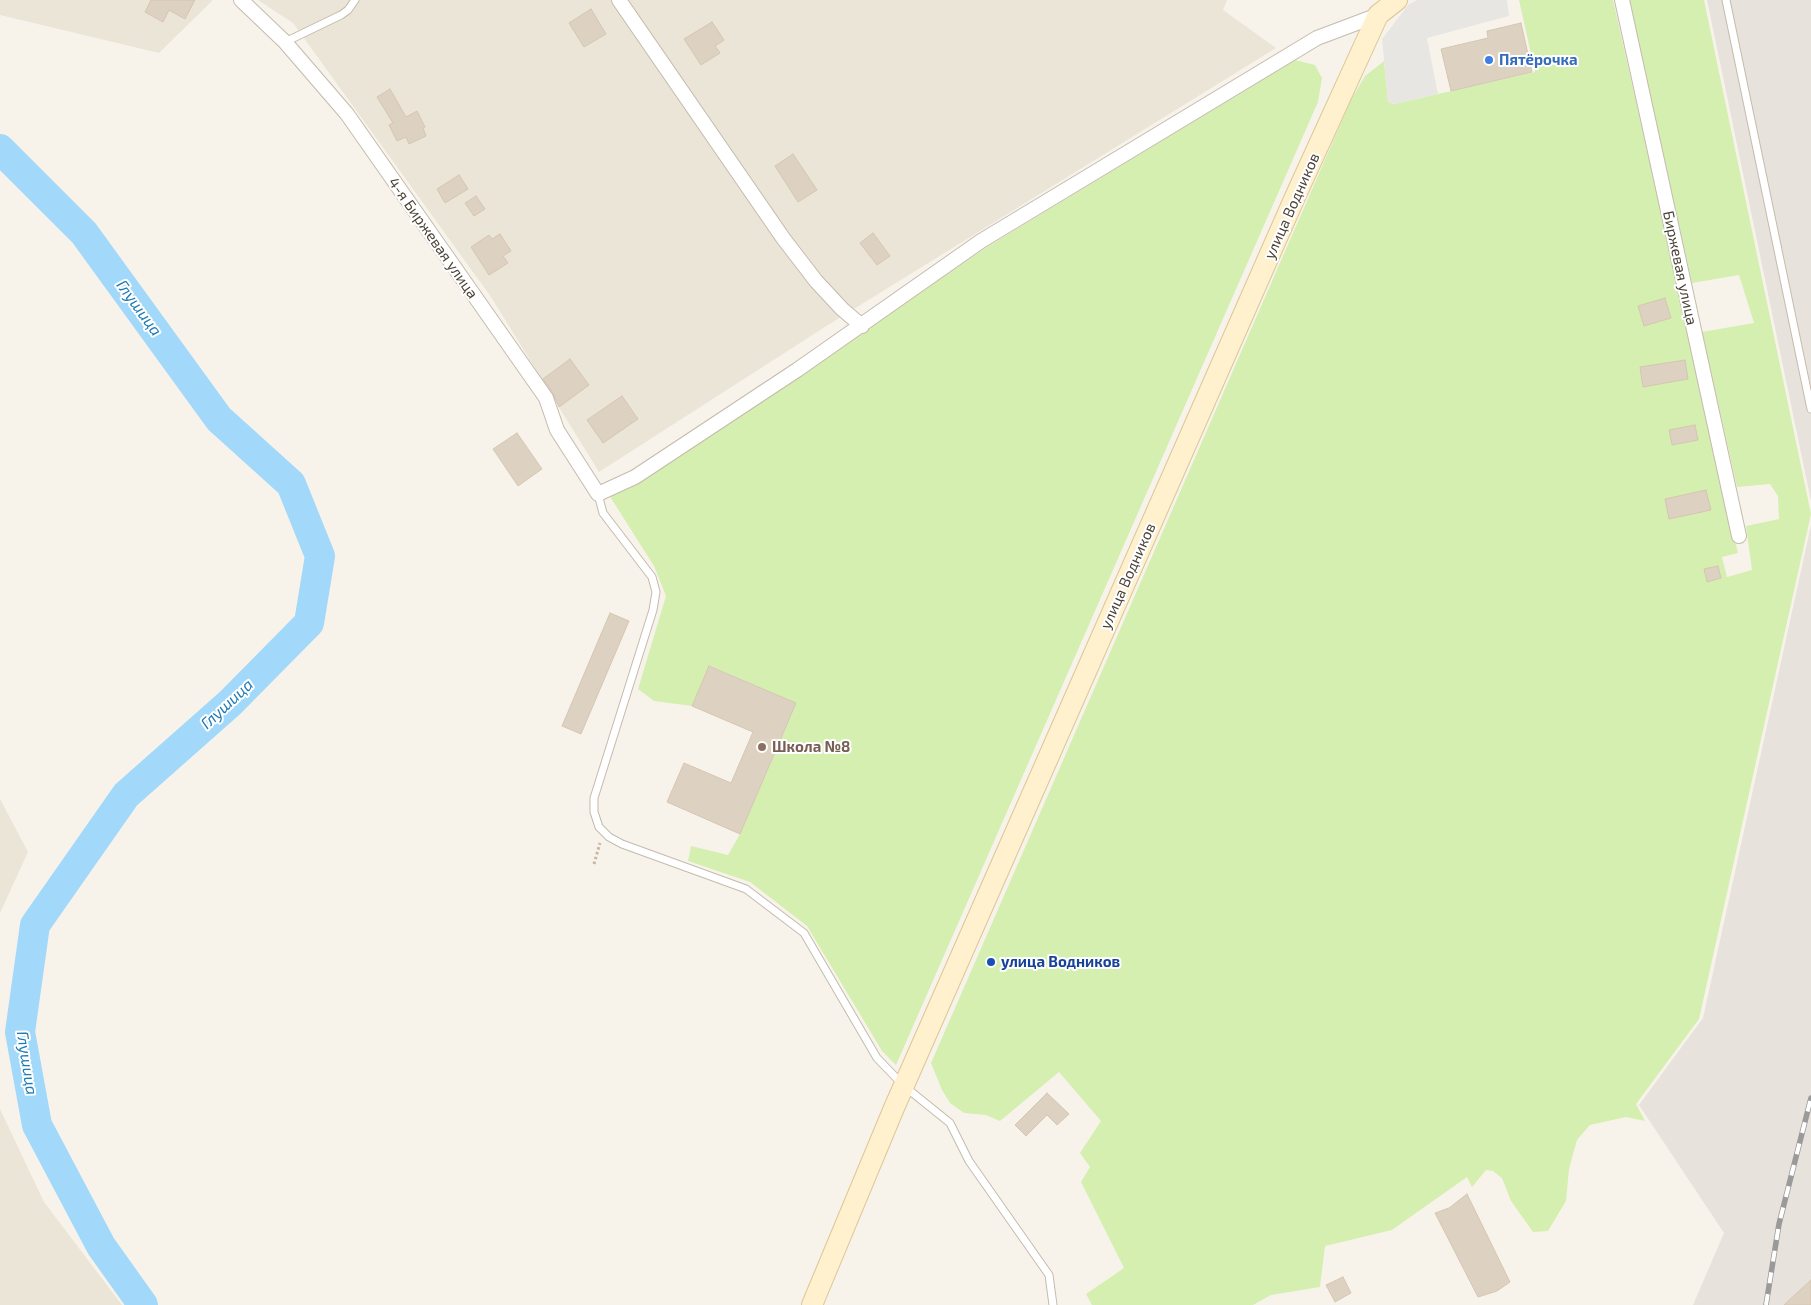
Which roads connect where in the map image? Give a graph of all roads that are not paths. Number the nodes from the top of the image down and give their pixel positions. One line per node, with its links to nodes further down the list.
1 (241, 0): 8 (street, 4-я Биржевая улица)
2 (355, 0): 8 (lane)
3 (619, 0): 9 (street)
4 (1397, 0): 7 (main road)
5 (1622, 0): 12 (street, Биржевая улица)
6 (1726, 0): 10 (lane)
7 (1378, 15): 9 (street); 13 (main road, улица Водников)
8 (284, 42): 11 (street, 4-я Биржевая улица)
9 (862, 326): 11 (street)
10 (1811, 409)
11 (598, 494): 13 (lane)
12 (1739, 536)
13 (904, 1086): 14 (main road, улица Водников); 15 (lane)
14 (812, 1305)
15 (1053, 1305)

